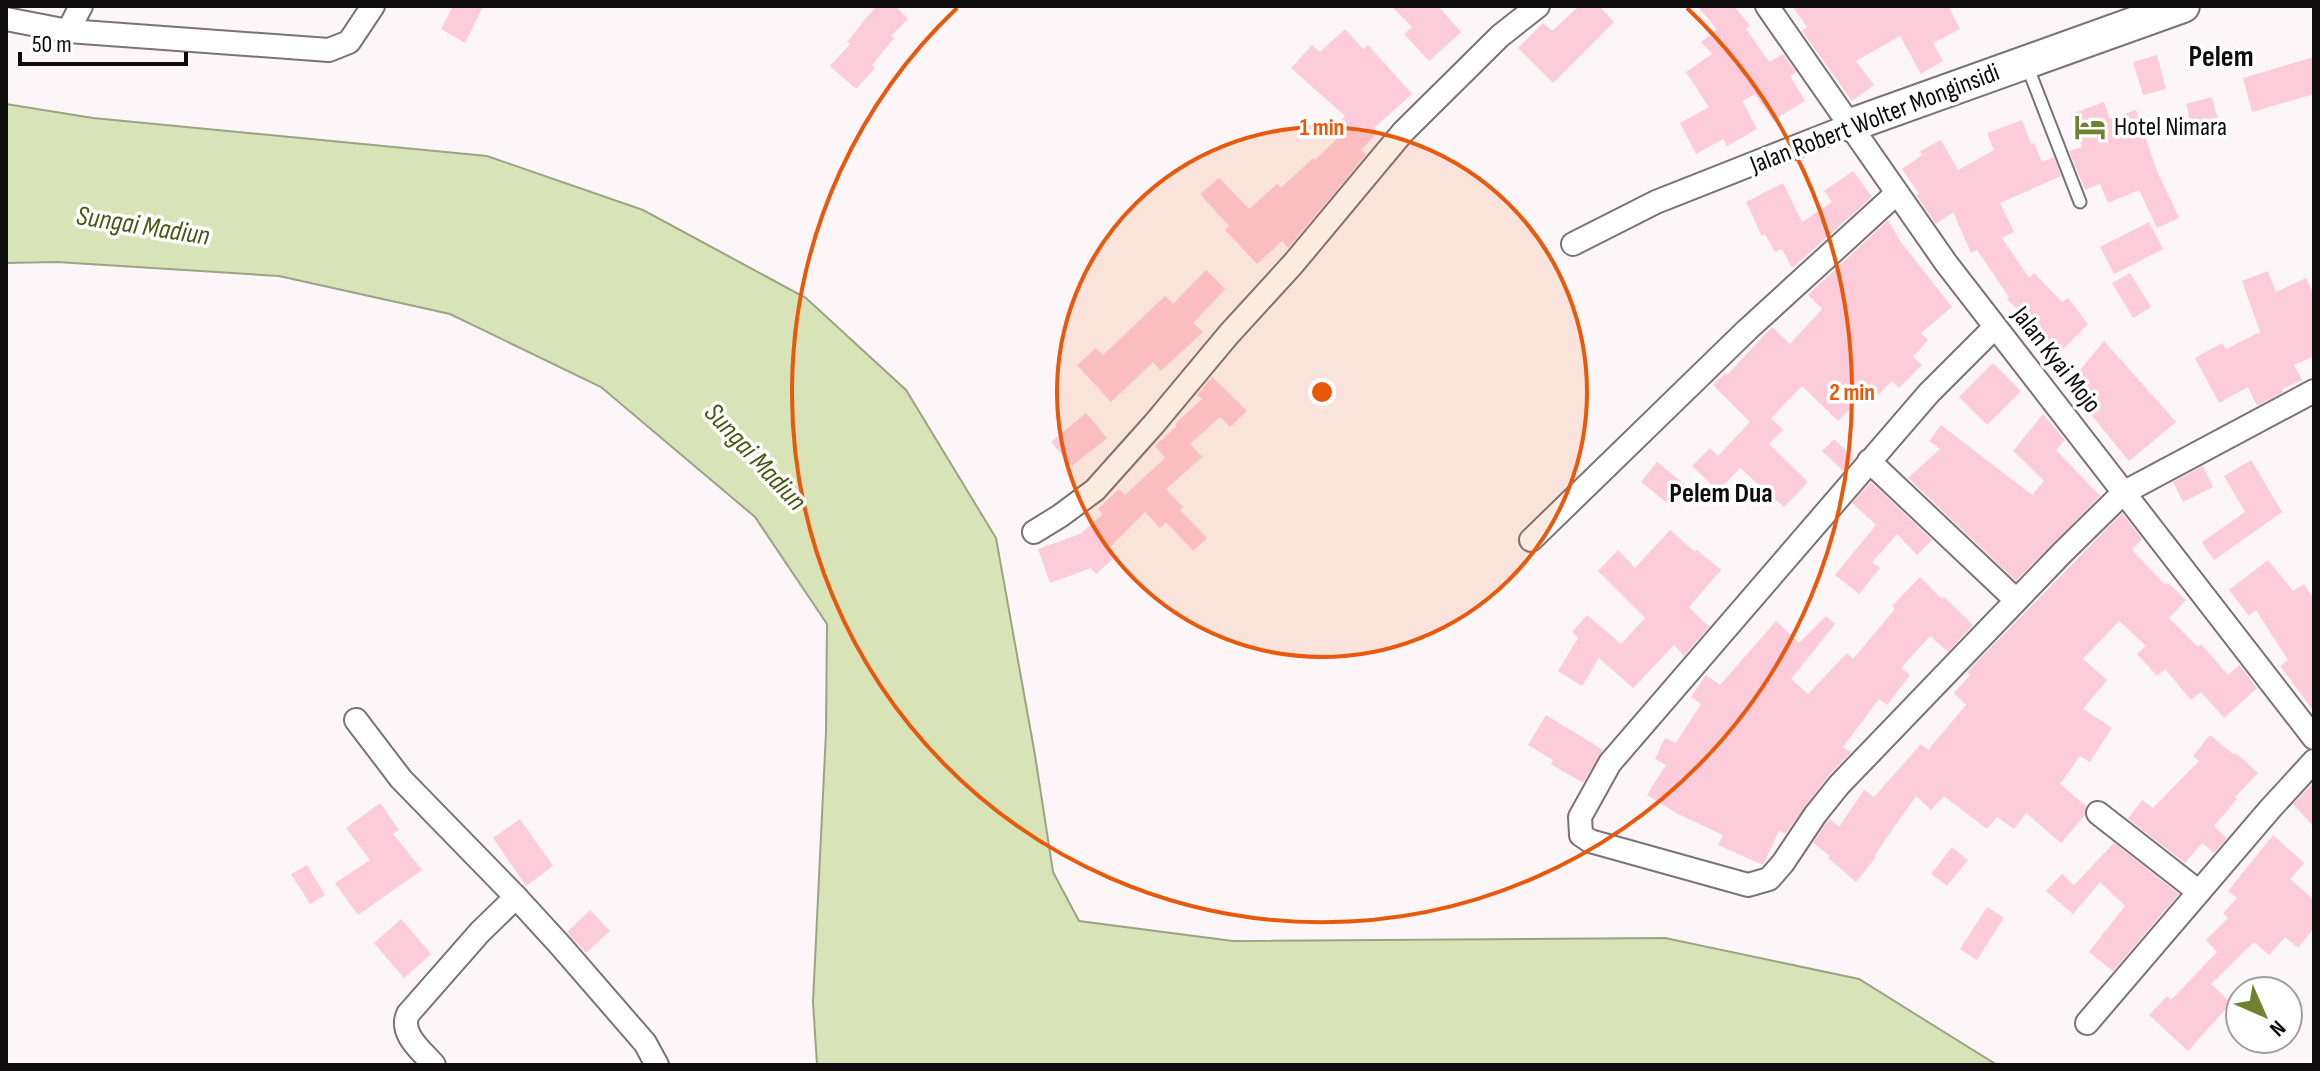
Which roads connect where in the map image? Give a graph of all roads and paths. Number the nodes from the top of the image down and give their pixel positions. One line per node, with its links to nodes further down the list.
1 (81, 6): 7 (street)
2 (373, 6): 7 (street)
3 (1538, 6): 17 (street)
4 (1767, 6): 9 (street, Jalan Kyai Mojo)
5 (2183, 6): 8 (street, Jalan Robert Wolter Monginsidi)
6 (6, 19): 7 (street)
7 (68, 31)
8 (2026, 63): 9 (street, Jalan Robert Wolter Monginsidi); 11 (lane)
9 (1851, 125): 10 (street, Jalan Kyai Mojo); 12 (street, Jalan Robert Wolter Monginsidi)
10 (1897, 193): 13 (street, Jalan Kyai Mojo); 18 (street)
11 (2080, 202)
12 (1573, 244)
13 (1995, 327): 15 (street); 16 (street, Jalan Kyai Mojo)
14 (2314, 391): 16 (street)
15 (1869, 461): 19 (street); 19 (street)
16 (2123, 493): 19 (street); 21 (street, Jalan Kyai Mojo)
17 (1034, 532)
18 (1531, 540)
19 (2016, 600)
20 (356, 720): 25 (street)
21 (2314, 738)
22 (2314, 761): 24 (street)
23 (2098, 813): 24 (street)
24 (2199, 892): 26 (street)
25 (516, 897): 27 (street); 28 (street)
26 (2087, 1023)
27 (434, 1065)
28 (657, 1065)

